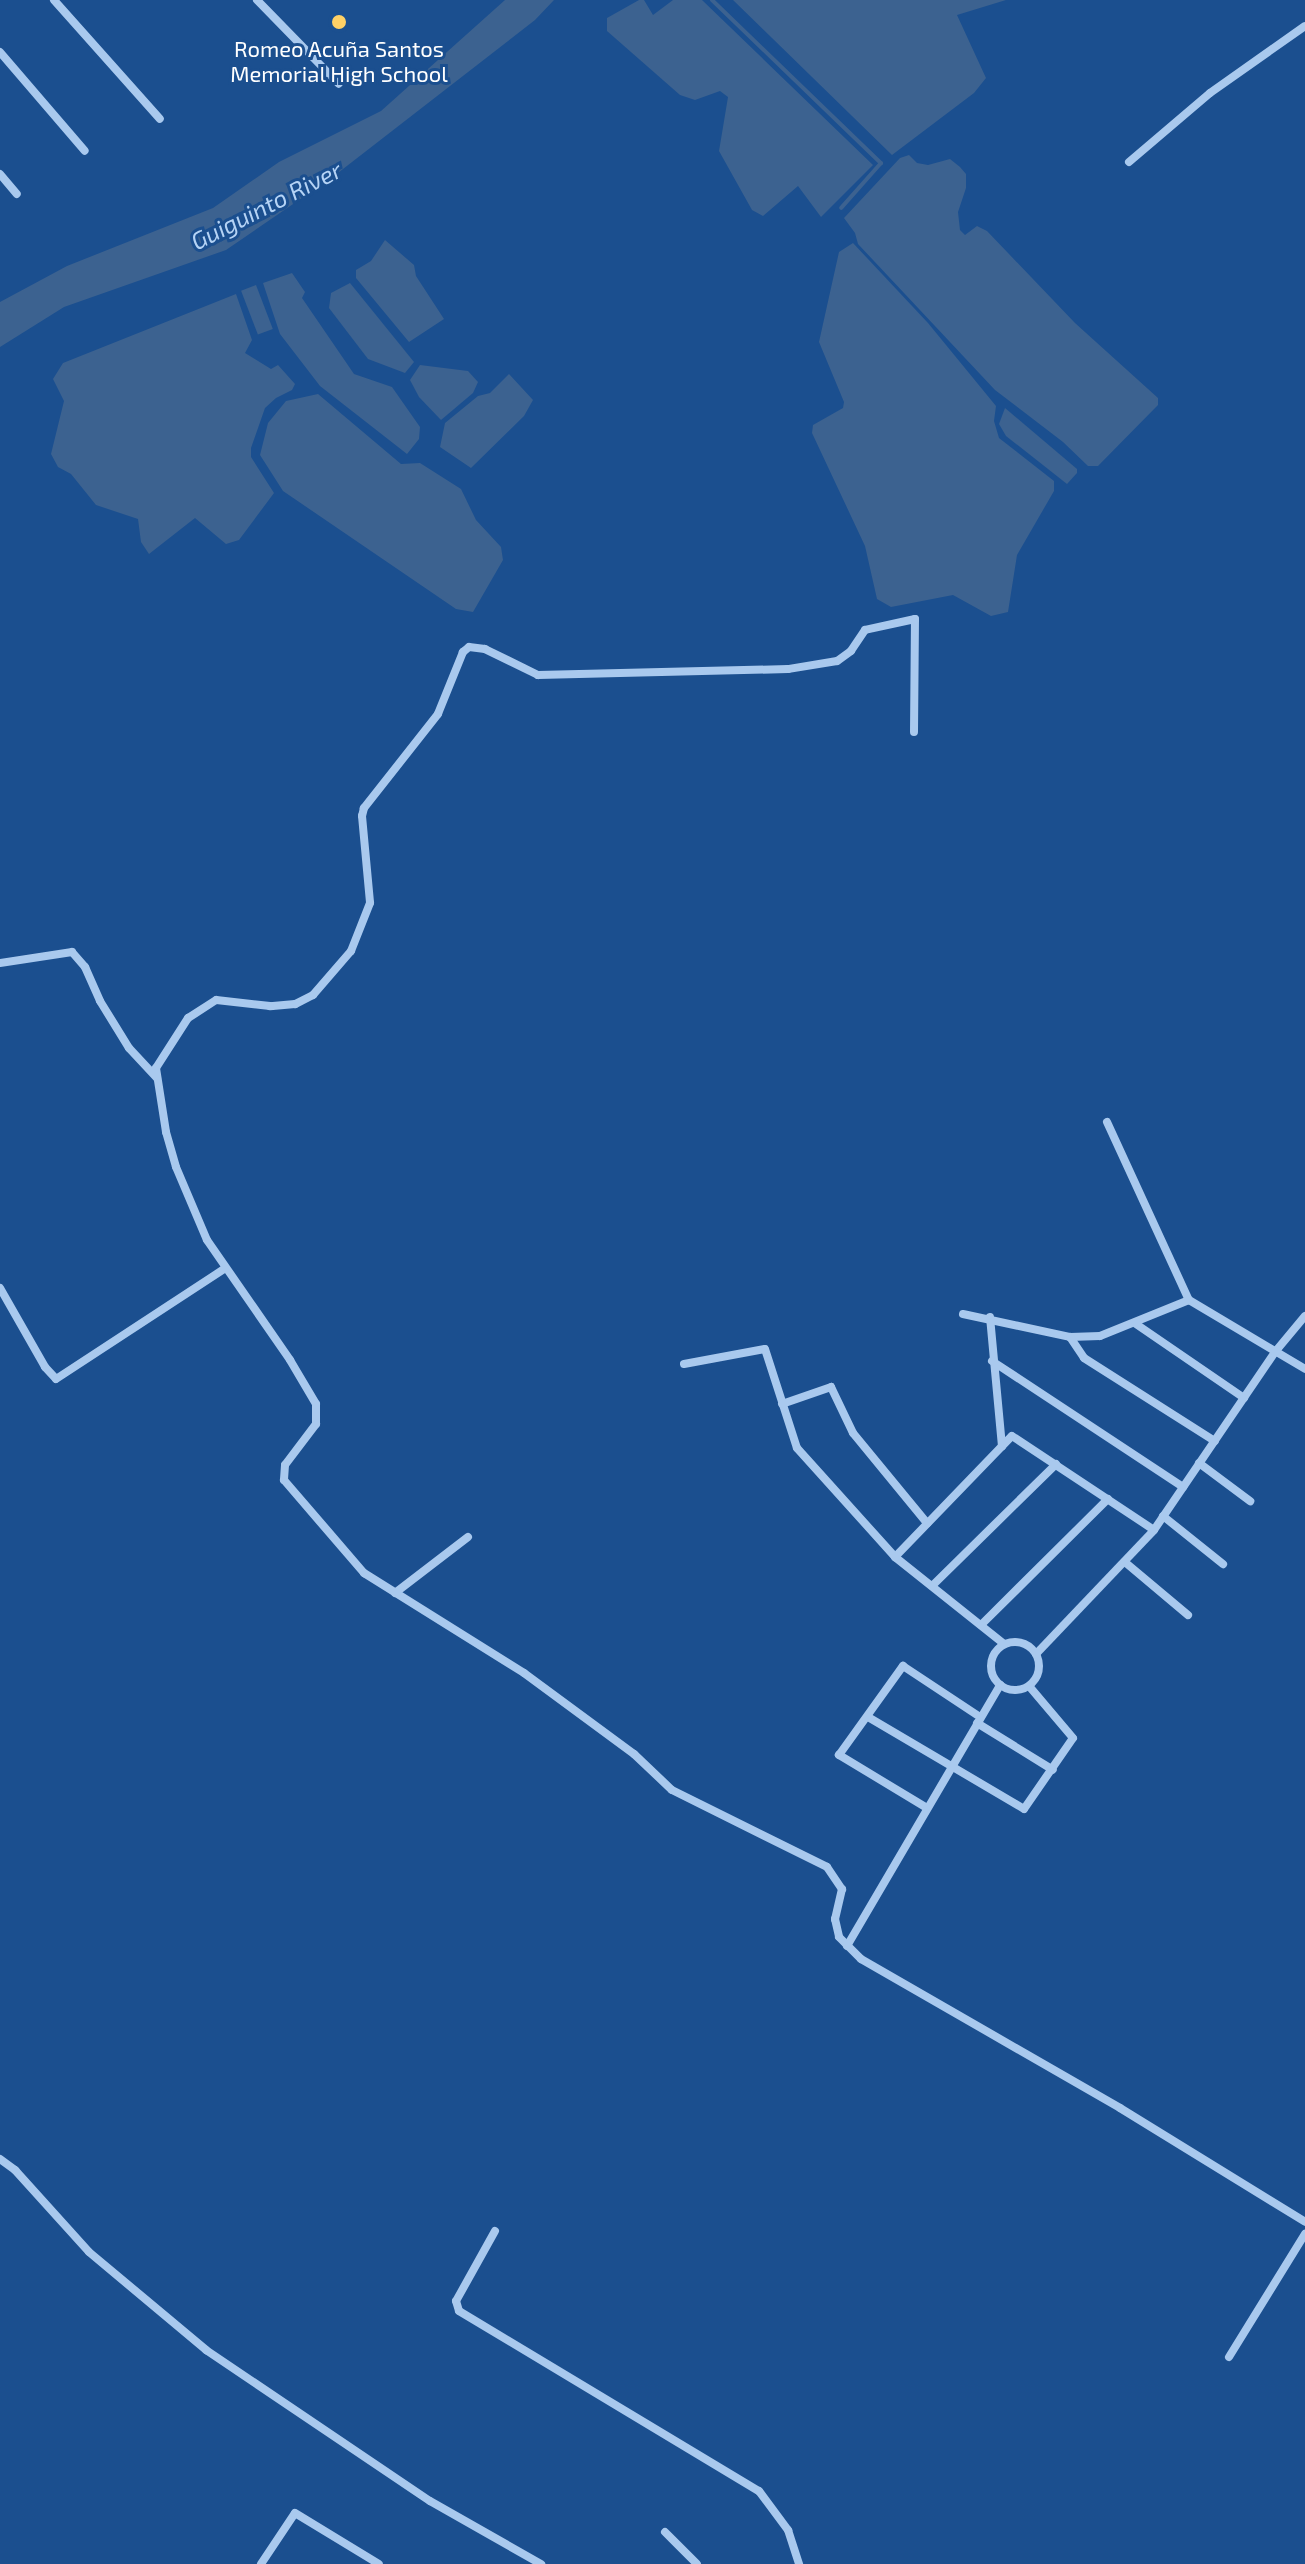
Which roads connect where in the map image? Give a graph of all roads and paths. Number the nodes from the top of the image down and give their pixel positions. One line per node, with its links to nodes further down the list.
1 (54, 0): 6 (street)
2 (257, 0): 5 (street)
3 (1305, 26): 8 (street)
4 (0, 52): 7 (street)
5 (339, 84)
6 (160, 119)
7 (85, 151)
8 (1129, 162)
9 (0, 174): 10 (street)
10 (17, 194)
11 (914, 732): 13 (street)
12 (0, 963): 13 (street)
13 (157, 1078): 15 (street)
14 (1107, 1122): 17 (street)
15 (224, 1269): 16 (street); 44 (street)
16 (0, 1288)
17 (1189, 1300): 21 (street); 23 (street)
18 (963, 1314): 20 (street)
19 (1305, 1316): 23 (street)
20 (990, 1317): 22 (street); 24 (street)
21 (1136, 1324): 22 (street); 27 (street)
22 (1070, 1337): 29 (street)
23 (1275, 1352): 26 (street); 27 (street)
24 (992, 1361): 30 (street); 33 (street)
25 (684, 1364): 28 (street)
26 (1305, 1369)
27 (1244, 1398): 29 (street)
28 (782, 1404): 37 (street); 40 (street)
29 (1215, 1441): 31 (street)
30 (1002, 1446): 32 (street); 37 (street)
31 (1199, 1463): 33 (street); 35 (street)
32 (1056, 1464): 34 (street); 43 (street)
33 (1183, 1487): 36 (street)
34 (1108, 1499): 38 (street); 46 (street)
35 (1250, 1501)
36 (1163, 1516): 38 (street); 42 (street)
37 (927, 1523): 40 (street)
38 (1154, 1530): 41 (street)
39 (468, 1537): 44 (street)
40 (895, 1557): 43 (street)
41 (1126, 1563): 45 (street); 48 (street)
42 (1223, 1564)
43 (932, 1586): 46 (street)
44 (395, 1593): 56 (street)
45 (1188, 1615)
46 (981, 1625): 47 (street)
47 (1004, 1644): 48 (street); 49 (street)
48 (1036, 1654): 50 (street)
49 (1000, 1685): 50 (street); 52 (street)
50 (1029, 1686): 54 (street)
51 (868, 1717): 52 (street); 53 (street); 55 (street)
52 (979, 1720): 53 (street); 54 (street)
53 (952, 1766): 54 (street); 55 (street)
54 (1053, 1770)
55 (927, 1808): 56 (street)
56 (847, 1946): 58 (street)
57 (0, 2159): 65 (street)
58 (1305, 2222)
59 (495, 2231): 67 (street)
60 (1305, 2234): 61 (street)
61 (1229, 2357)
62 (665, 2532): 66 (street)
63 (373, 2563): 64 (street)
64 (261, 2564)
65 (541, 2564)
66 (697, 2564)
67 (799, 2564)

